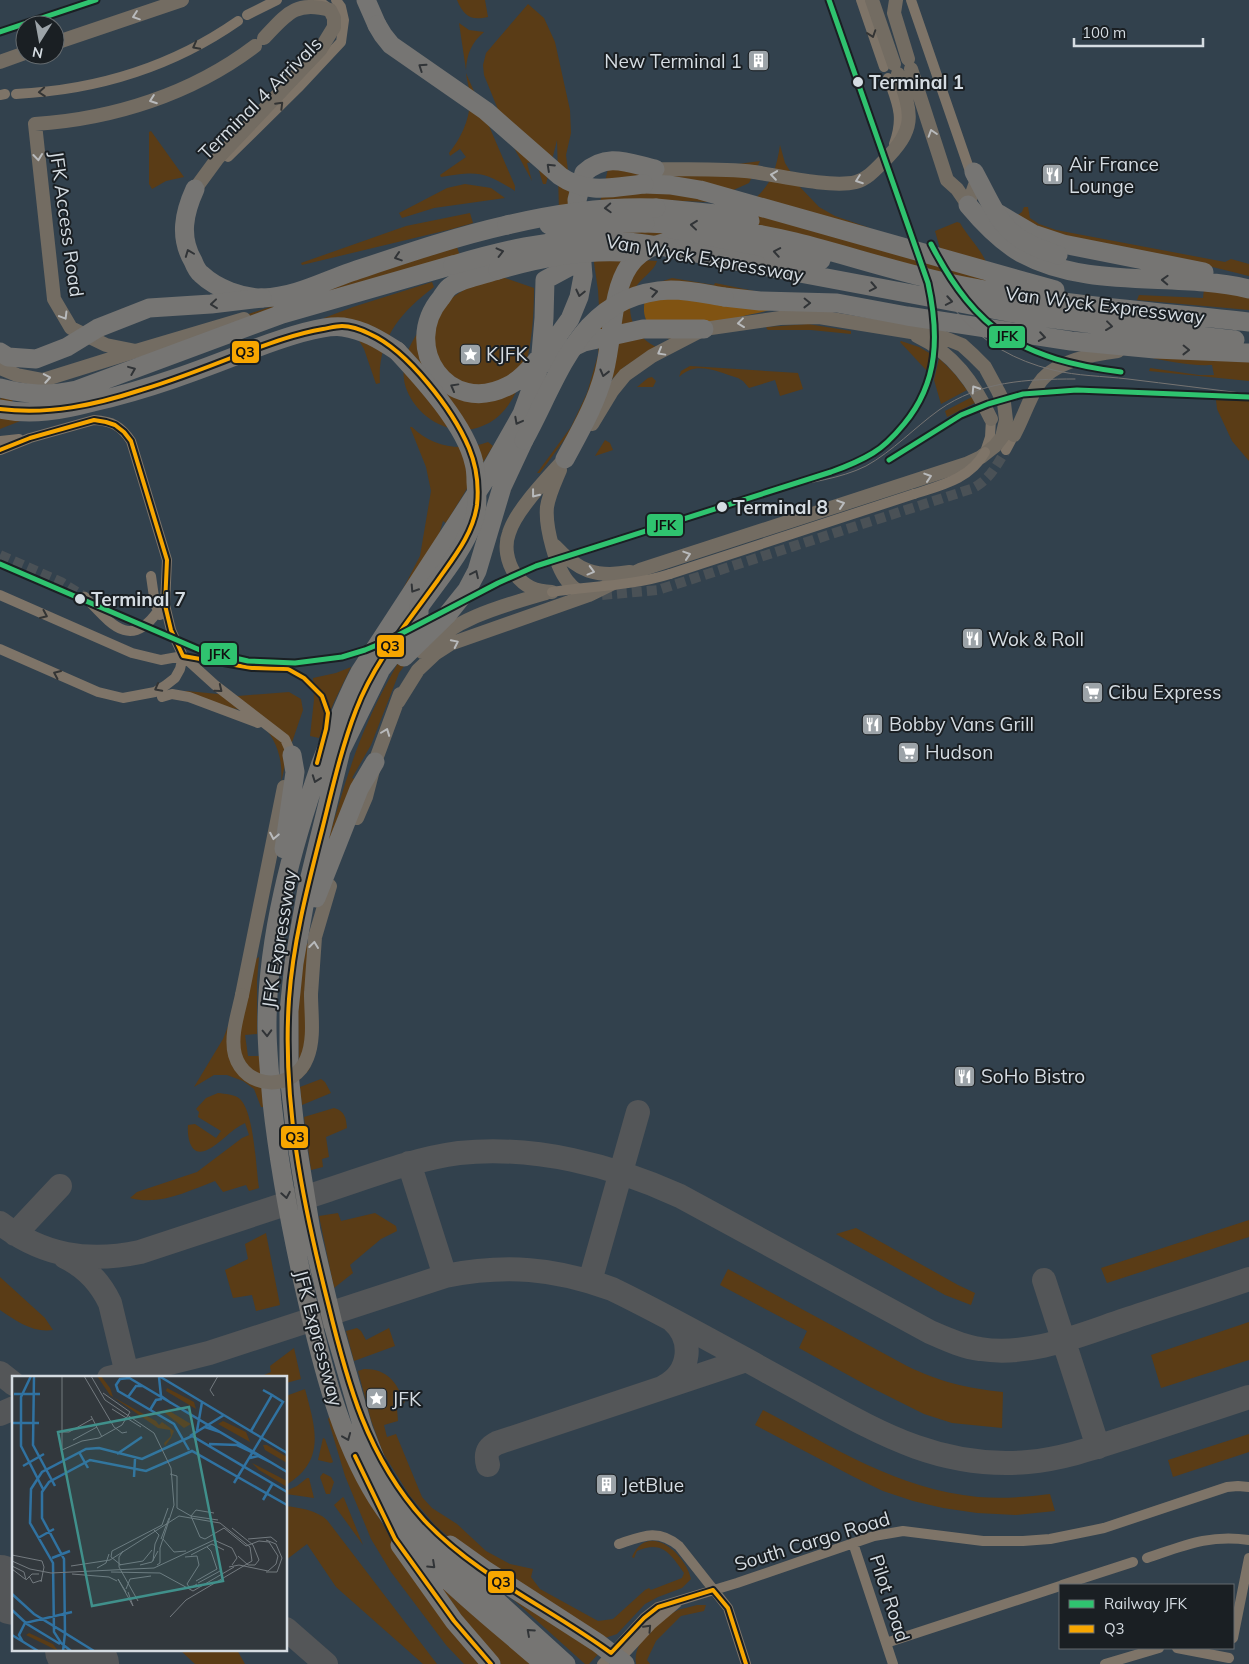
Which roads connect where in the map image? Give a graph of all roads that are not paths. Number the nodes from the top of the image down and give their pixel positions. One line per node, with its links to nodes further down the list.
1 (182, 0): 13 (street, one-way to 13)
2 (287, 0): 9 (street)
3 (313, 0): 10 (street)
4 (366, 0): 30 (highway, one-way to 4, bridge)
5 (861, 0): 16 (street, one-way to 16)
6 (872, 0): 16 (street)
7 (896, 0): 16 (street)
8 (912, 0): 20 (street)
9 (275, 1): 11 (street)
10 (333, 5): 21 (street, one-way to 10); 36 (street, JFK Access Road, one-way to 36)
11 (247, 15)
12 (238, 21): 17 (street, one-way to 17)
13 (65, 40)
14 (15, 57): 15 (street)
15 (0, 62)
16 (897, 69): 18 (street); 18 (street); 22 (street, one-way to 16)
17 (16, 94)
18 (890, 155): 19 (street, one-way to 19)
19 (655, 169): 24 (highway)
20 (975, 179): 22 (street); 25 (highway); 25 (highway, bridge)
21 (195, 189): 29 (highway, one-way to 21)
22 (968, 205): 28 (highway, one-way to 22)
23 (700, 255): 26 (highway, Van Wyck Expressway, one-way to 23, bridge); 34 (highway, Van Wyck Expressway, one-way to 34, bridge); 39 (highway, one-way to 23, bridge)
24 (582, 260): 39 (highway, one-way to 39); 39 (highway, JFK Expressway)
25 (1149, 262): 28 (highway)
26 (446, 267): 36 (street, JFK Access Road); 42 (highway, Van Wyck Expressway, one-way to 26)
27 (962, 286): 29 (highway, Van Wyck Expressway, one-way to 29, bridge); 30 (highway, Van Wyck Expressway); 51 (highway, one-way to 51)
28 (1240, 287)
29 (262, 298): 37 (highway, Van Wyck Expressway, one-way to 37, bridge)
30 (1118, 308): 31 (highway, Van Wyck Expressway)
31 (1249, 322)
32 (704, 329): 33 (street, one-way to 32); 39 (highway); 51 (street, one-way to 51)
33 (907, 331): 40 (street); 44 (street, one-way to 33)
34 (1249, 342)
35 (1137, 348): 38 (highway, one-way to 38); 45 (street); 68 (highway, one-way to 35, bridge)
36 (136, 351): 41 (street, one-way to 36)
37 (0, 352)
38 (1249, 353)
39 (541, 366): 69 (highway, JFK Expressway, one-way to 69)
40 (985, 367): 45 (street); 53 (street, one-way to 40)
41 (0, 368)
42 (0, 388)
43 (0, 409): 68 (highway, JFK Expressway, bridge)
44 (991, 419): 56 (street, bridge)
45 (1014, 434): 49 (street)
46 (30, 438): 47 (street); 48 (street); 50 (street); 60 (street)
47 (0, 441)
48 (0, 450)
49 (1006, 450)
50 (0, 457)
51 (565, 459): 52 (street); 55 (street, one-way to 55)
52 (552, 543): 53 (street, one-way to 53); 56 (street)
53 (640, 570): 56 (street)
54 (150, 576): 59 (street)
55 (552, 592): 56 (street, bridge); 64 (street)
56 (592, 592): 64 (street, one-way to 56)
57 (0, 595): 62 (street, one-way to 62)
58 (85, 597): 59 (street)
59 (158, 611): 60 (street)
60 (171, 630): 62 (street)
61 (0, 649): 62 (street, one-way to 61)
62 (183, 656): 65 (street, one-way to 65)
63 (162, 697): 65 (street)
64 (398, 702): 67 (street, one-way to 64)
65 (271, 728): 66 (street)
66 (292, 754): 67 (street, one-way to 67, bridge); 69 (highway)
67 (375, 762): 70 (highway)
68 (307, 889): 70 (highway, JFK Expressway)
69 (279, 916): 72 (highway, JFK Expressway, one-way to 72)
70 (294, 963): 71 (highway, JFK Expressway)
71 (358, 1412): 88 (highway); 91 (highway, JFK Expressway, one-way to 71)
72 (370, 1486): 89 (highway); 90 (highway, JFK Expressway, one-way to 90)
73 (1249, 1487): 75 (street, South Cargo Road)
74 (1249, 1540): 77 (street)
75 (853, 1543): 82 (street, South Cargo Road); 84 (street, Pilot Road)
76 (619, 1544): 82 (street)
77 (1146, 1558)
78 (1249, 1558): 83 (street)
79 (1133, 1562): 80 (street)
80 (1067, 1584)
81 (1059, 1587): 84 (street)
82 (713, 1590): 88 (street, South Cargo Road); 92 (street)
83 (1234, 1633)
84 (886, 1643): 93 (street, Pilot Road)
85 (1156, 1649): 94 (street)
86 (1183, 1649): 87 (street)
87 (1229, 1657)
88 (613, 1661)
89 (490, 1664)
90 (544, 1664)
91 (566, 1664)
92 (746, 1664)
93 (893, 1664)
94 (1105, 1664)

